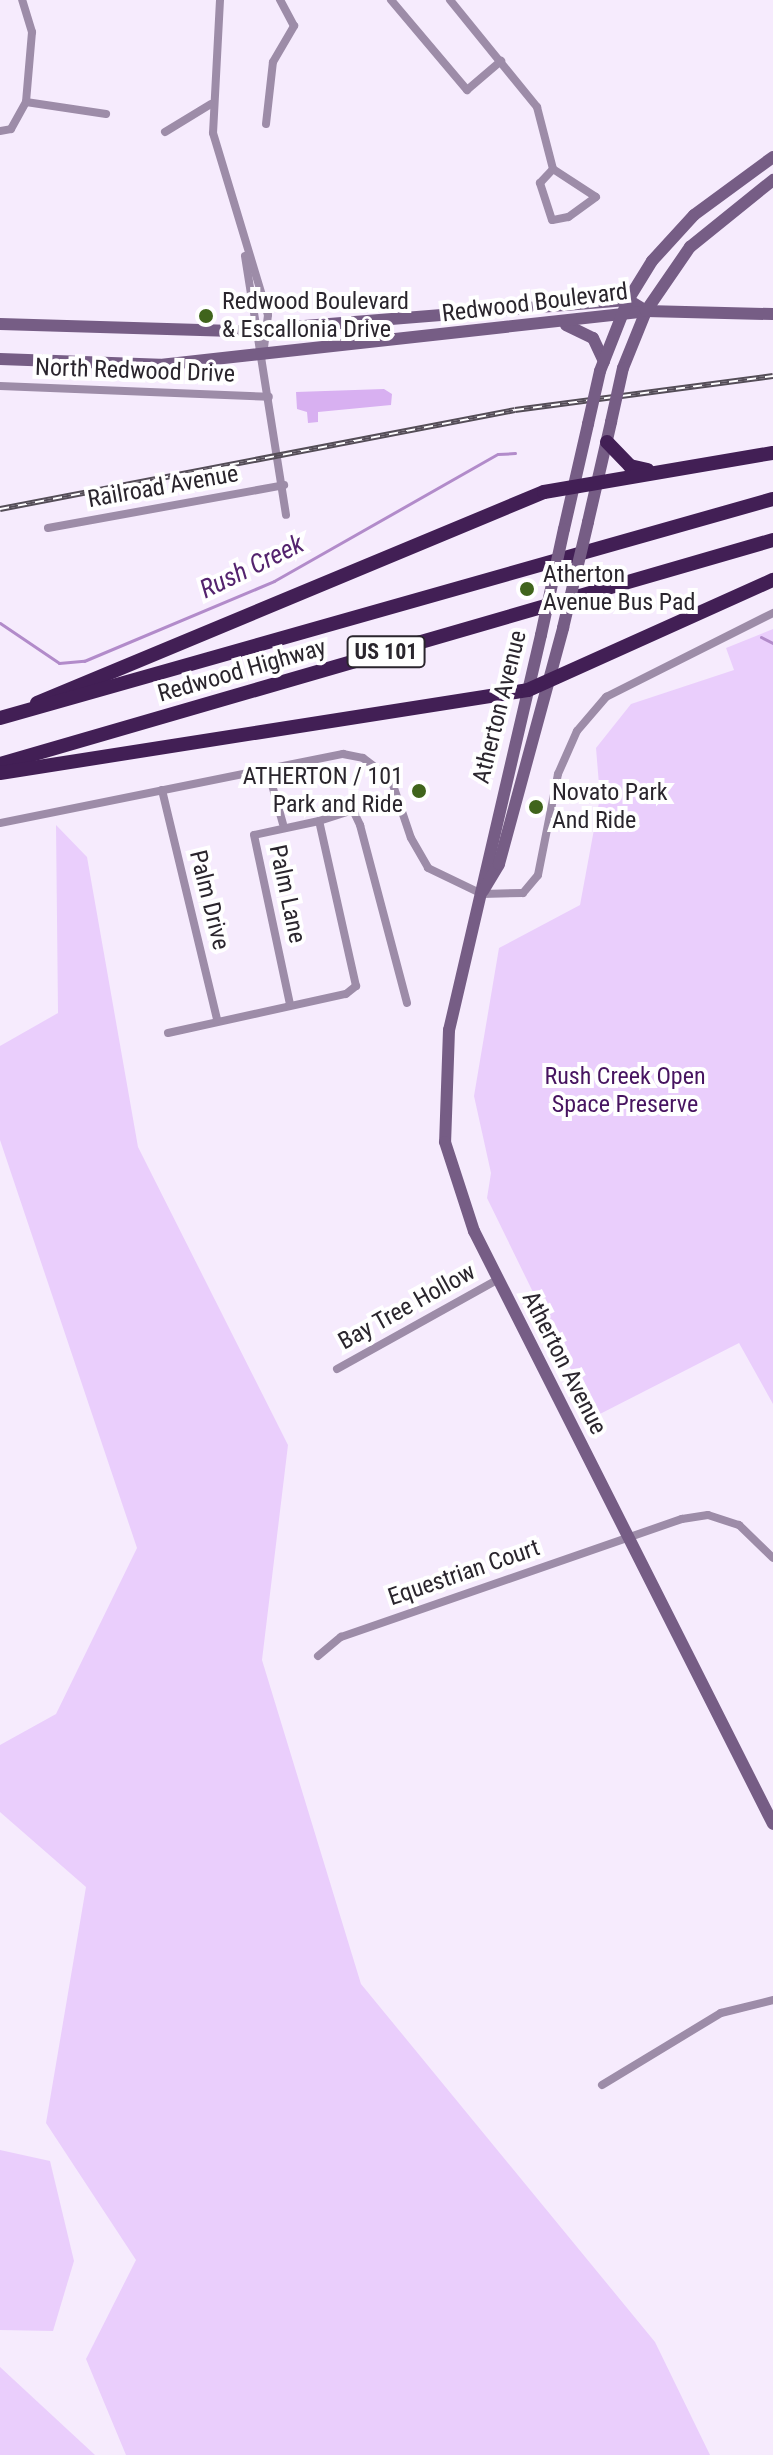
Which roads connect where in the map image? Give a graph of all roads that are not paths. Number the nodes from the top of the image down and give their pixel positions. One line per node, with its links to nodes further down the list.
1 (22, 0): 7 (street)
2 (220, 0): 8 (street)
3 (280, 0): 10 (street)
4 (391, 0): 6 (street)
5 (450, 0): 6 (street)
6 (501, 61): 14 (street)
7 (26, 102): 9 (street); 11 (street)
8 (211, 104): 12 (street); 16 (street)
9 (106, 114)
10 (266, 124)
11 (0, 131)
12 (165, 132)
13 (773, 157): 17 (main road, Atherton Avenue)
14 (553, 169): 14 (street)
15 (773, 180): 18 (main road, Atherton Avenue)
16 (244, 251): 23 (street); 24 (street)
17 (628, 300): 18 (main road, Redwood Boulevard); 20 (main road, Atherton Avenue); 24 (main road, Redwood Boulevard)
18 (646, 311): 19 (main road, Redwood Boulevard); 20 (main road, Redwood Boulevard); 30 (main road, Atherton Avenue, bridge)
19 (773, 314)
20 (619, 317): 21 (main road, Redwood Boulevard); 27 (main road, Atherton Avenue)
21 (557, 322): 25 (main road, Redwood Boulevard); 27 (main road)
22 (0, 324): 23 (main road, Redwood Boulevard)
23 (255, 330): 24 (main road, Redwood Boulevard); 25 (street)
24 (269, 330): 25 (street)
25 (263, 356): 26 (main road, Redwood Boulevard); 29 (street)
26 (0, 359)
27 (602, 366): 35 (main road, Atherton Avenue, bridge)
28 (0, 386): 29 (street, North Redwood Drive)
29 (269, 397): 34 (street)
30 (607, 442): 32 (highway); 33 (main road, Atherton Avenue)
31 (773, 453): 32 (highway)
32 (657, 472): 33 (highway)
33 (598, 483): 35 (highway); 42 (main road, Atherton Avenue, bridge)
34 (284, 485): 37 (street); 38 (street, Railroad Avenue)
35 (575, 486): 43 (main road, Atherton Avenue, bridge); 44 (highway)
36 (773, 499): 44 (highway, Redwood Highway / US 101)
37 (286, 515)
38 (48, 528)
39 (773, 540): 46 (highway, Redwood Highway / US 101)
40 (773, 580): 42 (highway)
41 (773, 613): 53 (street)
42 (549, 685): 43 (highway); 53 (main road, Atherton Avenue)
43 (528, 690): 48 (highway); 53 (main road, Atherton Avenue)
44 (23, 711): 45 (highway, Redwood Highway / US 101)
45 (0, 718)
46 (0, 764)
47 (267, 767): 49 (street); 52 (street); 53 (street)
48 (0, 773)
49 (162, 790): 51 (street); 56 (street, Palm Drive)
50 (319, 821): 52 (street, Palm Lane); 54 (street); 55 (street, Palm Lane)
51 (0, 823)
52 (283, 824): 55 (street, Palm Lane)
53 (482, 894): 58 (main road, Atherton Avenue)
54 (407, 1003)
55 (290, 1005): 56 (street)
56 (217, 1019): 57 (street)
57 (168, 1033)
58 (497, 1280): 59 (street, Bay Tree Hollow); 60 (main road, Atherton Avenue)
59 (337, 1369)
60 (629, 1539): 61 (street, Equestrian Court); 62 (street, Equestrian Court); 63 (main road, Atherton Avenue)
61 (773, 1558)
62 (318, 1656)
63 (773, 1824)
64 (773, 2000): 65 (street)
65 (602, 2085)

